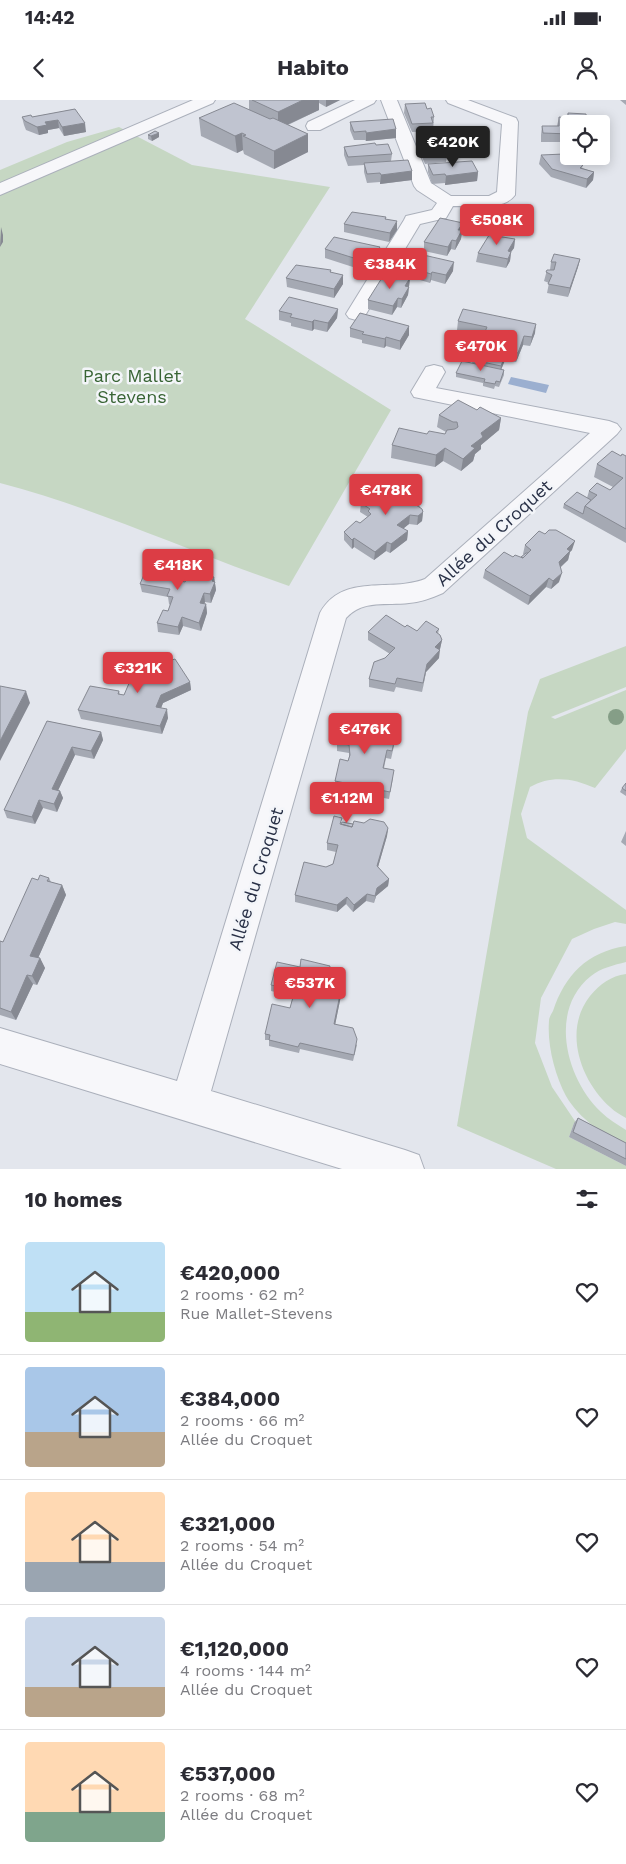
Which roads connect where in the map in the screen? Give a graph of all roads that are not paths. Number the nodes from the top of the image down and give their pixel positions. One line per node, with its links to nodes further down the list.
1 (207, 100): 6 (street)
2 (368, 100): 5 (street)
3 (389, 100): 7 (street)
4 (454, 100): 7 (street)
5 (314, 126)
6 (0, 190)
7 (447, 201): 8 (street)
8 (356, 314)
9 (434, 372): 11 (street, Allée du Croquet)
10 (0, 1046): 11 (street)
11 (188, 1103): 12 (street)
12 (405, 1169)

